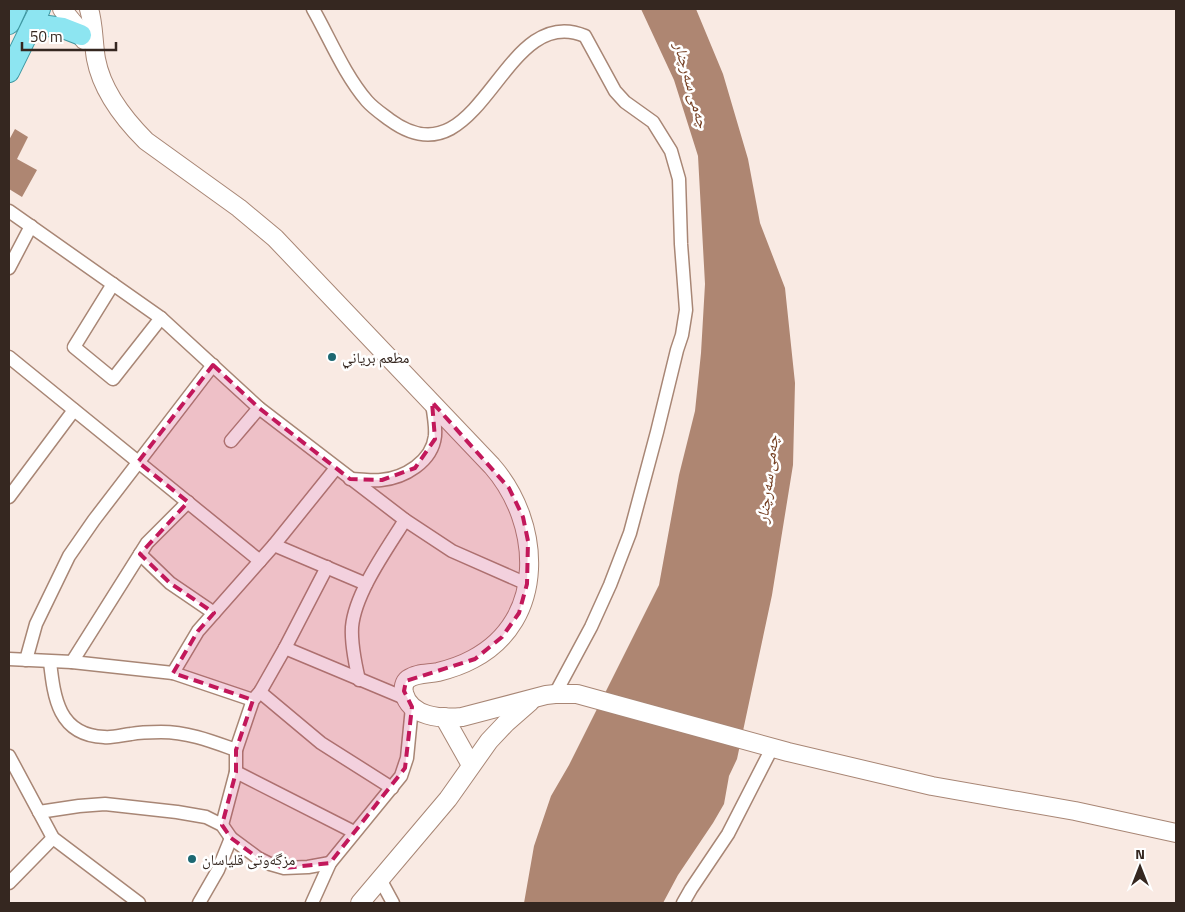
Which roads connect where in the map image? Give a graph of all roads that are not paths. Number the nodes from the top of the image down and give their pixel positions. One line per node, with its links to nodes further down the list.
1 (16, 9): 7 (main road)
2 (62, 9): 8 (main road)
3 (89, 9): 9 (main road)
4 (313, 9): 10 (street)
5 (37, 16): 8 (main road); 11 (main road)
6 (569, 22): 43 (street)
7 (9, 24)
8 (81, 35): 9 (main road)
9 (96, 59): 19 (main road)
10 (493, 66)
11 (9, 72)
12 (9, 211): 13 (street)
13 (32, 226): 14 (street); 15 (street)
14 (9, 268)
15 (114, 284): 16 (street); 16 (street)
16 (161, 318): 18 (street)
17 (9, 357): 21 (street)
18 (213, 365): 20 (street); 23 (street)
19 (432, 402): 25 (street); 34 (main road)
20 (260, 408): 22 (street); 24 (street)
21 (74, 410): 23 (street); 26 (street)
22 (231, 441)
23 (138, 462): 27 (street); 38 (street)
24 (336, 468): 25 (street); 29 (street)
25 (350, 479): 28 (street)
26 (9, 497)
27 (188, 502): 30 (street); 31 (street)
28 (404, 520): 33 (street); 34 (street)
29 (274, 545): 31 (street); 32 (street)
30 (140, 554): 35 (street); 40 (street)
31 (260, 561): 35 (street)
32 (327, 567): 33 (street); 36 (street)
33 (366, 584): 42 (street)
34 (527, 584): 46 (main road)
35 (214, 613): 41 (street)
36 (284, 648): 42 (street); 44 (street)
37 (9, 659): 38 (street)
38 (26, 660): 39 (street)
39 (50, 662): 40 (street); 49 (street)
40 (72, 662): 41 (street)
41 (173, 673): 44 (street)
42 (359, 680): 46 (street)
43 (555, 694): 45 (main road); 48 (main road)
44 (257, 696): 49 (street); 53 (street)
45 (534, 698): 47 (main road); 51 (main road)
46 (409, 703): 47 (main road); 53 (street)
47 (444, 717): 51 (main road)
48 (768, 747): 57 (main road); 68 (street)
49 (236, 750): 52 (street)
50 (9, 756): 54 (street)
51 (471, 765): 61 (main road)
52 (236, 772): 55 (street); 56 (street)
53 (392, 788): 56 (street)
54 (39, 812): 55 (street); 58 (street)
55 (222, 825): 59 (street)
56 (354, 832): 60 (street)
57 (1176, 833)
58 (53, 838): 62 (street); 63 (street)
59 (231, 838): 60 (street); 64 (street)
60 (330, 863): 65 (street)
61 (380, 879): 66 (main road); 67 (street)
62 (9, 883)
63 (130, 901)
64 (199, 903)
65 (312, 903)
66 (360, 903)
67 (393, 903)
68 (683, 903)

